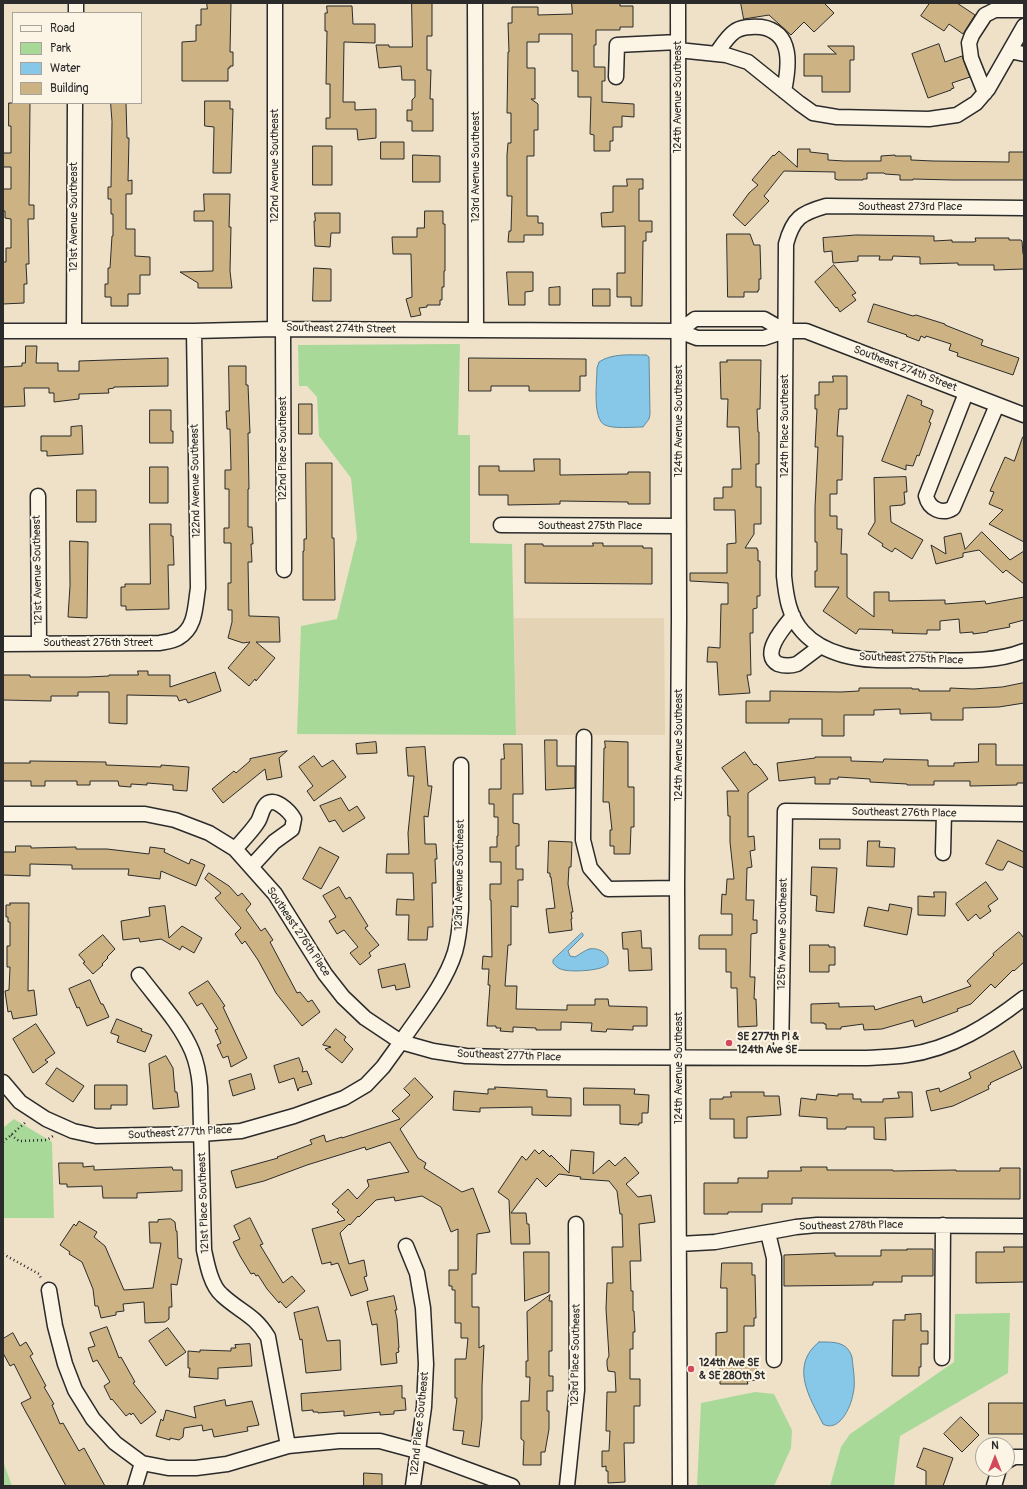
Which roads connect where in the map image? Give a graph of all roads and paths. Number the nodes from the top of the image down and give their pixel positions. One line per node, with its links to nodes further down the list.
1 (275, 3): 16 (street, 122nd Avenue Southeast)
2 (475, 3): 17 (street, 123rd Avenue Southeast)
3 (678, 3): 6 (street, 124th Avenue Southeast)
4 (1024, 10): 12 (street)
5 (1024, 26): 7 (street)
6 (678, 46): 8 (street); 10 (street); 21 (street, 124th Avenue Southeast)
7 (1010, 51): 9 (street); 12 (street)
8 (716, 54): 11 (street); 11 (street)
9 (1024, 54)
10 (616, 77)
11 (784, 91): 12 (street)
12 (985, 93)
13 (75, 104): 19 (street, 121st Avenue Southeast)
14 (1024, 208): 15 (street, Southeast 273rd Place)
15 (799, 217): 22 (street, 124th Place Southeast)
16 (279, 329): 17 (street, Southeast 274th Street); 20 (street, Southeast 274th Street); 29 (street, 122nd Place Southeast)
17 (476, 330): 21 (street, Southeast 274th Street)
18 (3, 331): 19 (street, Southeast 274th Street)
19 (74, 331): 20 (street, Southeast 274th Street)
20 (194, 331): 31 (street, 122nd Avenue Southeast)
21 (679, 331): 22 (street, Southeast 274th Street); 22 (street, Southeast 274th Street); 28 (street, 124th Avenue Southeast)
22 (785, 331): 23 (street, Southeast 274th Street); 30 (street, 124th Place Southeast)
23 (966, 393): 24 (street, Southeast 274th Street); 24 (street)
24 (997, 405): 25 (street, Southeast 274th Street)
25 (1024, 415)
26 (38, 496): 34 (street, 121st Avenue Southeast)
27 (500, 525): 28 (street, Southeast 275th Place)
28 (679, 526): 46 (street, 124th Avenue Southeast)
29 (284, 570)
30 (793, 616): 32 (street, 124th Place Southeast); 35 (street)
31 (189, 630): 34 (street, Southeast 276th Street)
32 (803, 633): 35 (street, Southeast 275th Place)
33 (3, 644): 34 (street, Southeast 276th Street)
34 (39, 644)
35 (820, 646): 36 (street, Southeast 275th Place)
36 (1024, 651)
37 (584, 737): 46 (street)
38 (461, 765): 49 (street, 123rd Avenue Southeast)
39 (785, 811): 40 (street, Southeast 276th Place); 51 (street, 125th Avenue Southeast)
40 (944, 813): 42 (street, Southeast 276th Place); 44 (street)
41 (3, 814): 43 (street, Southeast 276th Place)
42 (1024, 814)
43 (235, 849): 45 (street, Southeast 276th Place); 45 (street)
44 (943, 853)
45 (251, 867): 49 (street, Southeast 276th Place)
46 (677, 888): 50 (street, 124th Avenue Southeast)
47 (139, 975): 55 (street, 121st Place Southeast)
48 (1024, 998): 51 (street, Southeast 277th Place)
49 (401, 1042): 50 (street, Southeast 277th Place); 55 (street, Southeast 277th Place)
50 (679, 1057): 51 (street, Southeast 277th Place); 62 (street, 124th Avenue Southeast)
51 (781, 1057)
52 (3, 1082): 53 (street, Southeast 277th Place)
53 (36, 1112): 54 (street, Southeast 277th Place); 56 (path)
54 (65, 1127): 55 (street, Southeast 277th Place); 56 (path)
55 (201, 1134): 68 (street, 121st Place Southeast)
56 (11, 1135): 57 (path)
57 (3, 1142)
58 (576, 1224): 74 (street, 123rd Place Southeast)
59 (942, 1225): 60 (street, Southeast 278th Place); 61 (street, Southeast 278th Place); 66 (street)
60 (1024, 1226)
61 (768, 1233): 62 (street, Southeast 278th Place); 67 (street)
62 (679, 1244): 75 (street, 124th Avenue Southeast)
63 (406, 1246): 69 (street, 122nd Place Southeast)
64 (3, 1254): 65 (path)
65 (49, 1290): 70 (street)
66 (942, 1358)
67 (774, 1360)
68 (288, 1446): 69 (street); 70 (street)
69 (417, 1451): 72 (street, 122nd Place Southeast); 73 (street)
70 (142, 1463): 71 (street)
71 (135, 1486)
72 (413, 1486)
73 (512, 1486)
74 (567, 1486)
75 (680, 1486)

